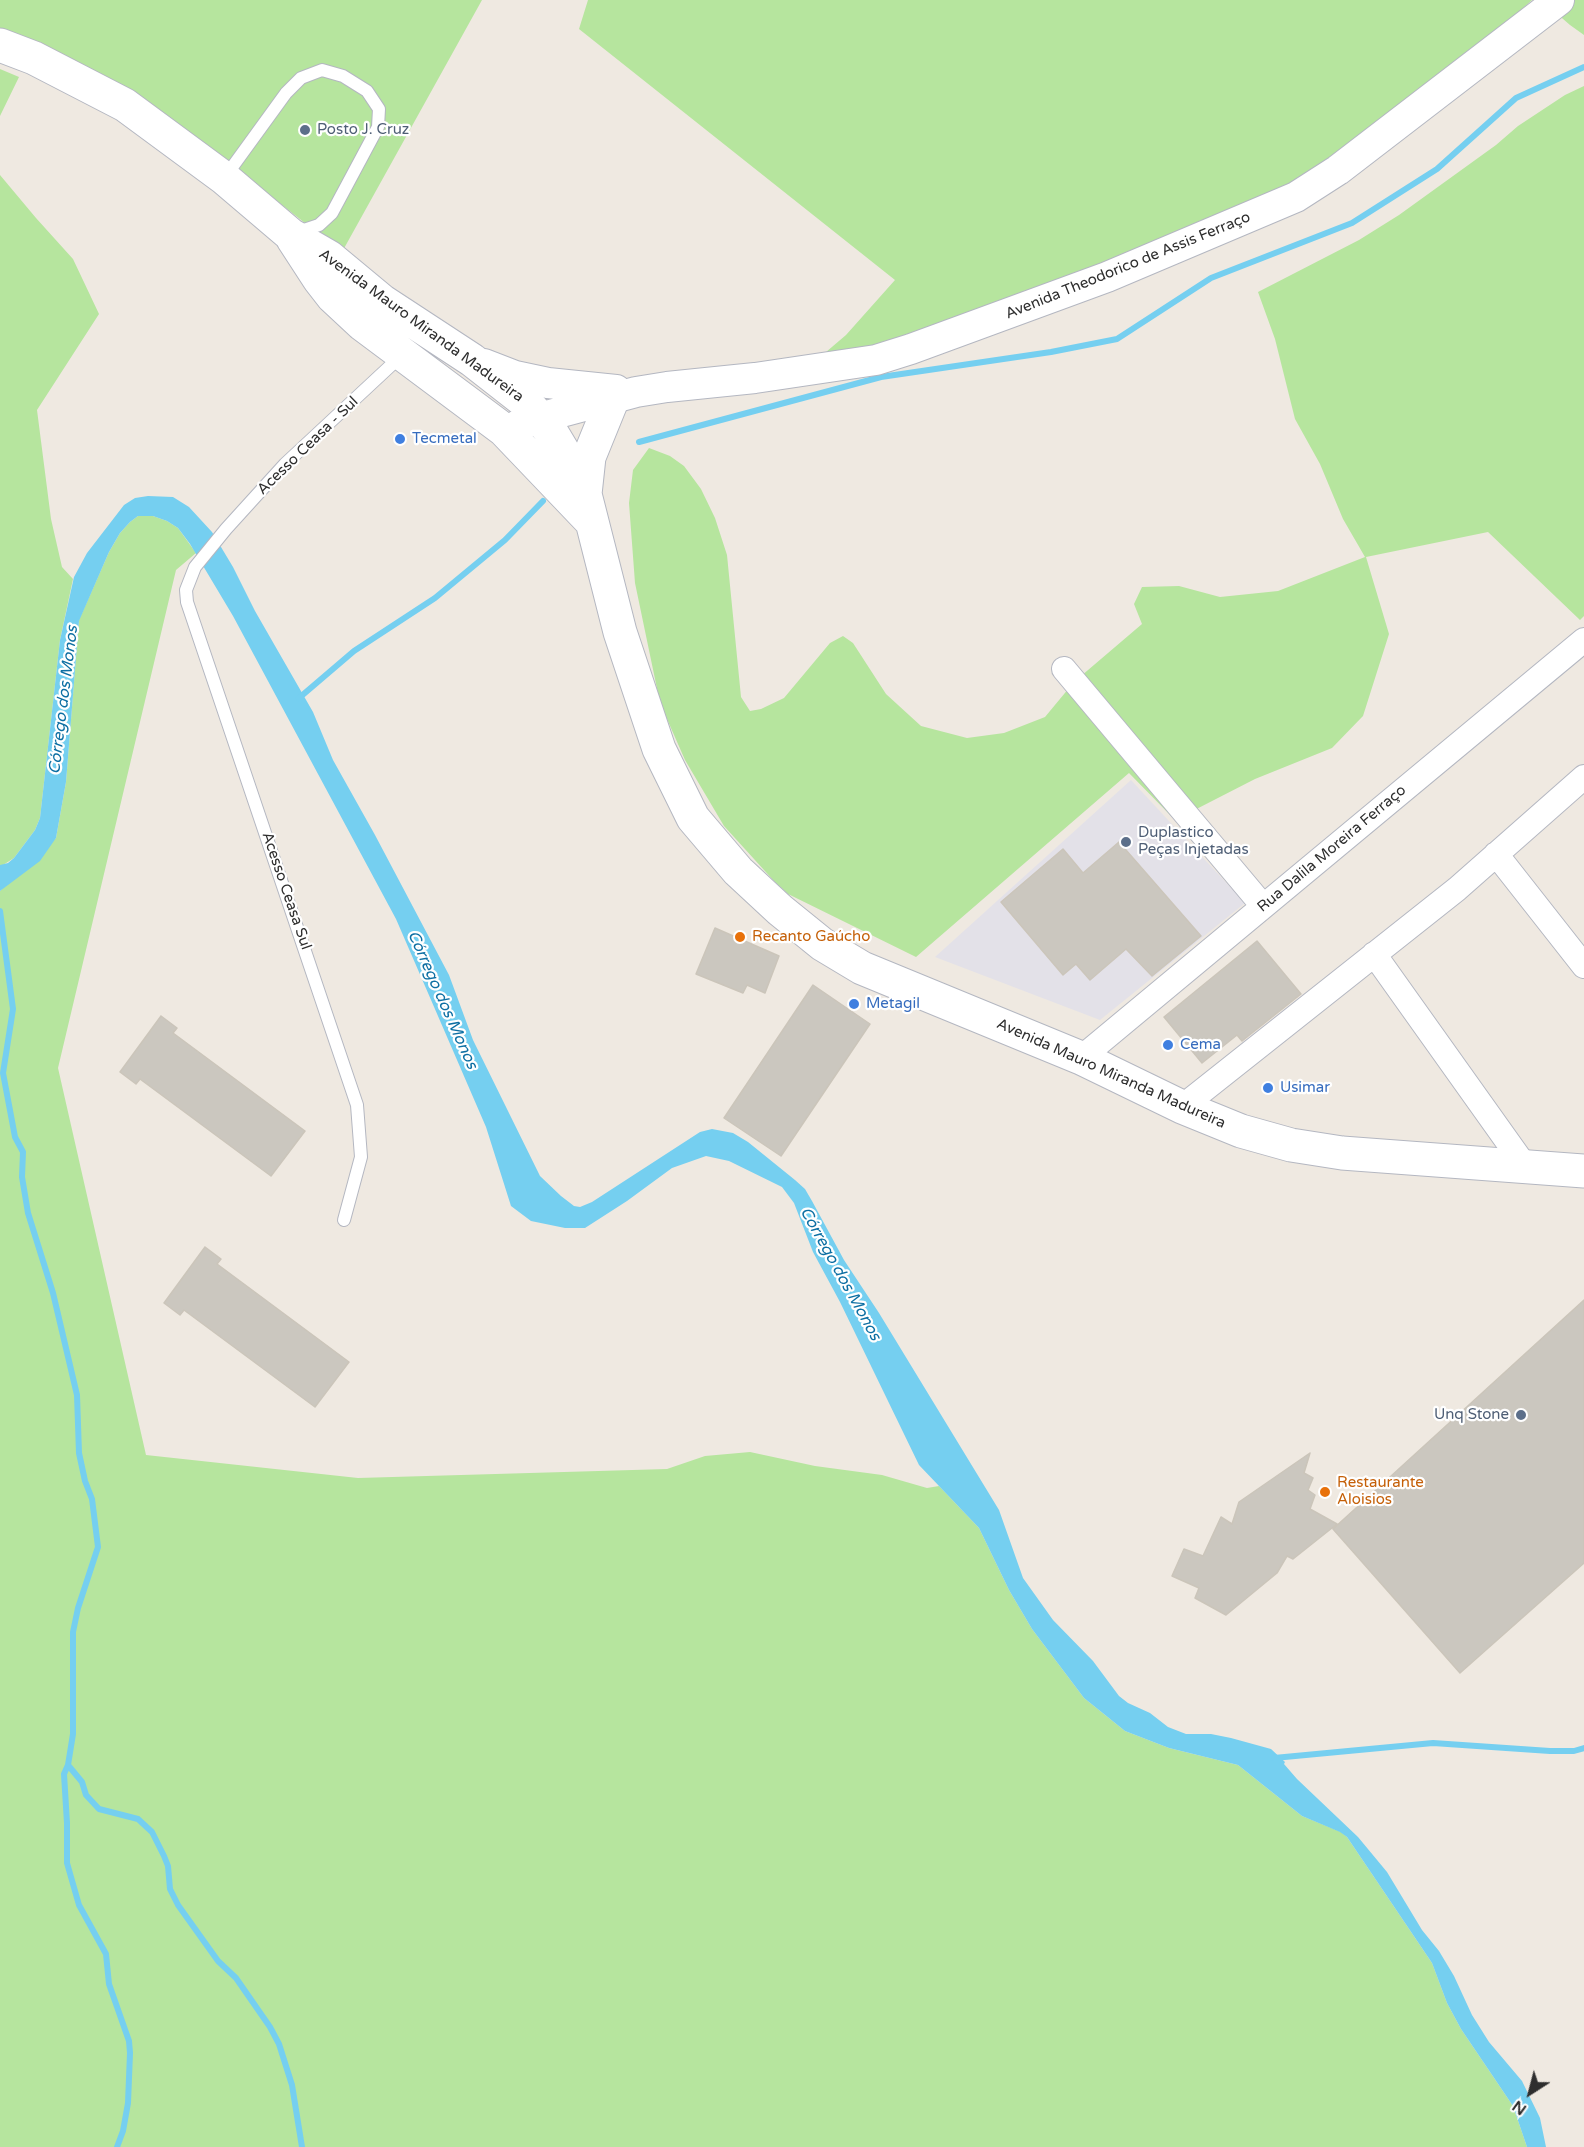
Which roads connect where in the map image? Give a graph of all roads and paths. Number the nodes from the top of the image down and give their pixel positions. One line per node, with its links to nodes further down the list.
1 (1559, 0): 7 (street, Avenida Theodorico de Assis Ferraço)
2 (0, 45): 3 (main road, Avenida Mauro Miranda Madureira)
3 (224, 178): 4 (main road, Avenida Mauro Miranda Madureira); 4 (lane)
4 (291, 235): 5 (main road, Avenida Mauro Miranda Madureira)
5 (415, 343): 6 (main road, Avenida Mauro Miranda Madureira); 9 (main road, Avenida Mauro Miranda Madureira); 11 (lane, Acesso Ceasa - Sul)
6 (472, 360): 7 (street, Avenida Theodorico de Assis Ferraço); 8 (main road, Avenida Mauro Miranda Madureira)
7 (625, 395): 8 (street, Avenida Theodorico de Assis Ferraço); 10 (main road)
8 (539, 418): 9 (street, Avenida Theodorico de Assis Ferraço); 10 (main road, Avenida Mauro Miranda Madureira)
9 (504, 430): 10 (main road, Avenida Mauro Miranda Madureira)
10 (589, 508): 19 (main road, Avenida Mauro Miranda Madureira)
11 (195, 567): 23 (lane, Acesso Ceasa Sul)
12 (1584, 640): 16 (street, Rua Dalila Moreira Ferraço)
13 (1064, 669): 16 (street)
14 (1584, 777): 15 (street)
15 (1496, 854): 17 (street); 18 (street)
16 (1263, 906): 19 (street, Rua Dalila Moreira Ferraço)
17 (1374, 954): 20 (street); 21 (street)
18 (1584, 966)
19 (1081, 1058): 20 (main road, Avenida Mauro Miranda Madureira)
20 (1182, 1107): 21 (main road, Avenida Mauro Miranda Madureira)
21 (1525, 1166): 22 (main road, Avenida Mauro Miranda Madureira)
22 (1584, 1171)
23 (344, 1220)

